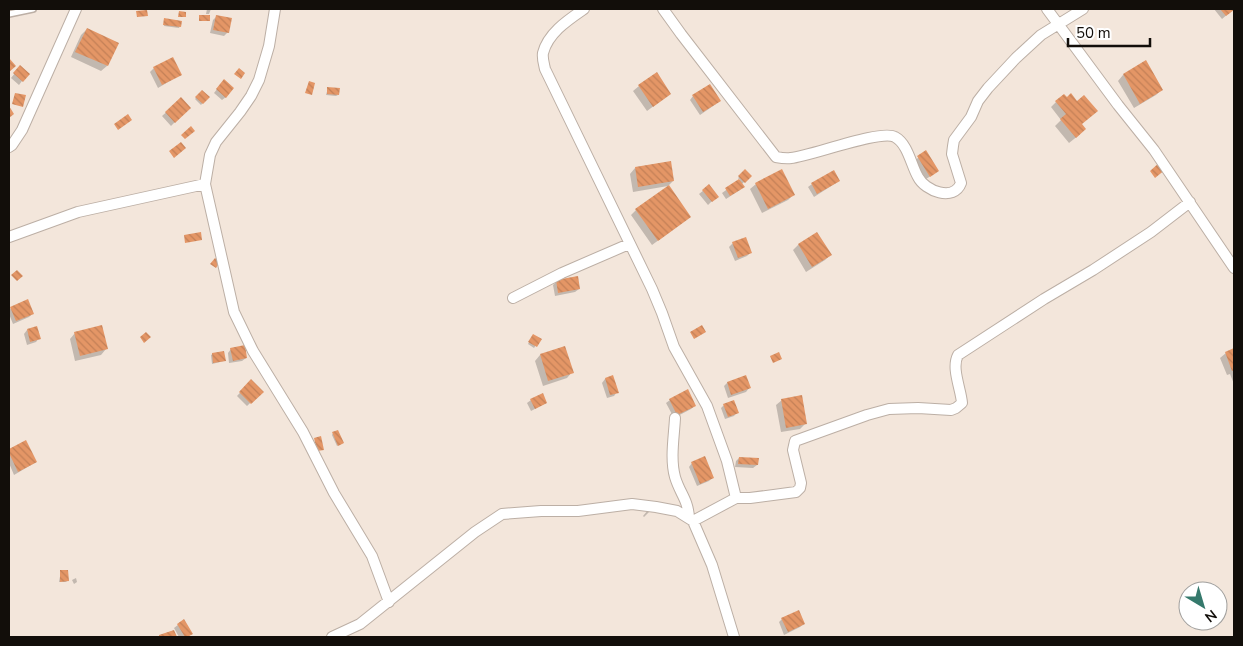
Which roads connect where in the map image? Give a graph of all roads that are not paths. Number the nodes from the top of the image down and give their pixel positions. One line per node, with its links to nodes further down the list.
1 (33, 9): 8 (lane)
2 (76, 9): 10 (street)
3 (275, 9): 11 (street)
4 (663, 9): 9 (street)
5 (1047, 9): 9 (street)
6 (1083, 9): 9 (street)
7 (580, 10): 14 (street)
8 (9, 14)
9 (1058, 23): 12 (street)
10 (9, 147)
11 (205, 184): 13 (street); 20 (street)
12 (1190, 202): 15 (street); 18 (street)
13 (9, 237)
14 (629, 244): 16 (street); 18 (street)
15 (1234, 268)
16 (513, 298)
17 (674, 418): 19 (street)
18 (736, 498): 19 (street)
19 (691, 520): 20 (street); 22 (street)
20 (389, 602): 21 (street)
21 (337, 636)
22 (734, 637)

